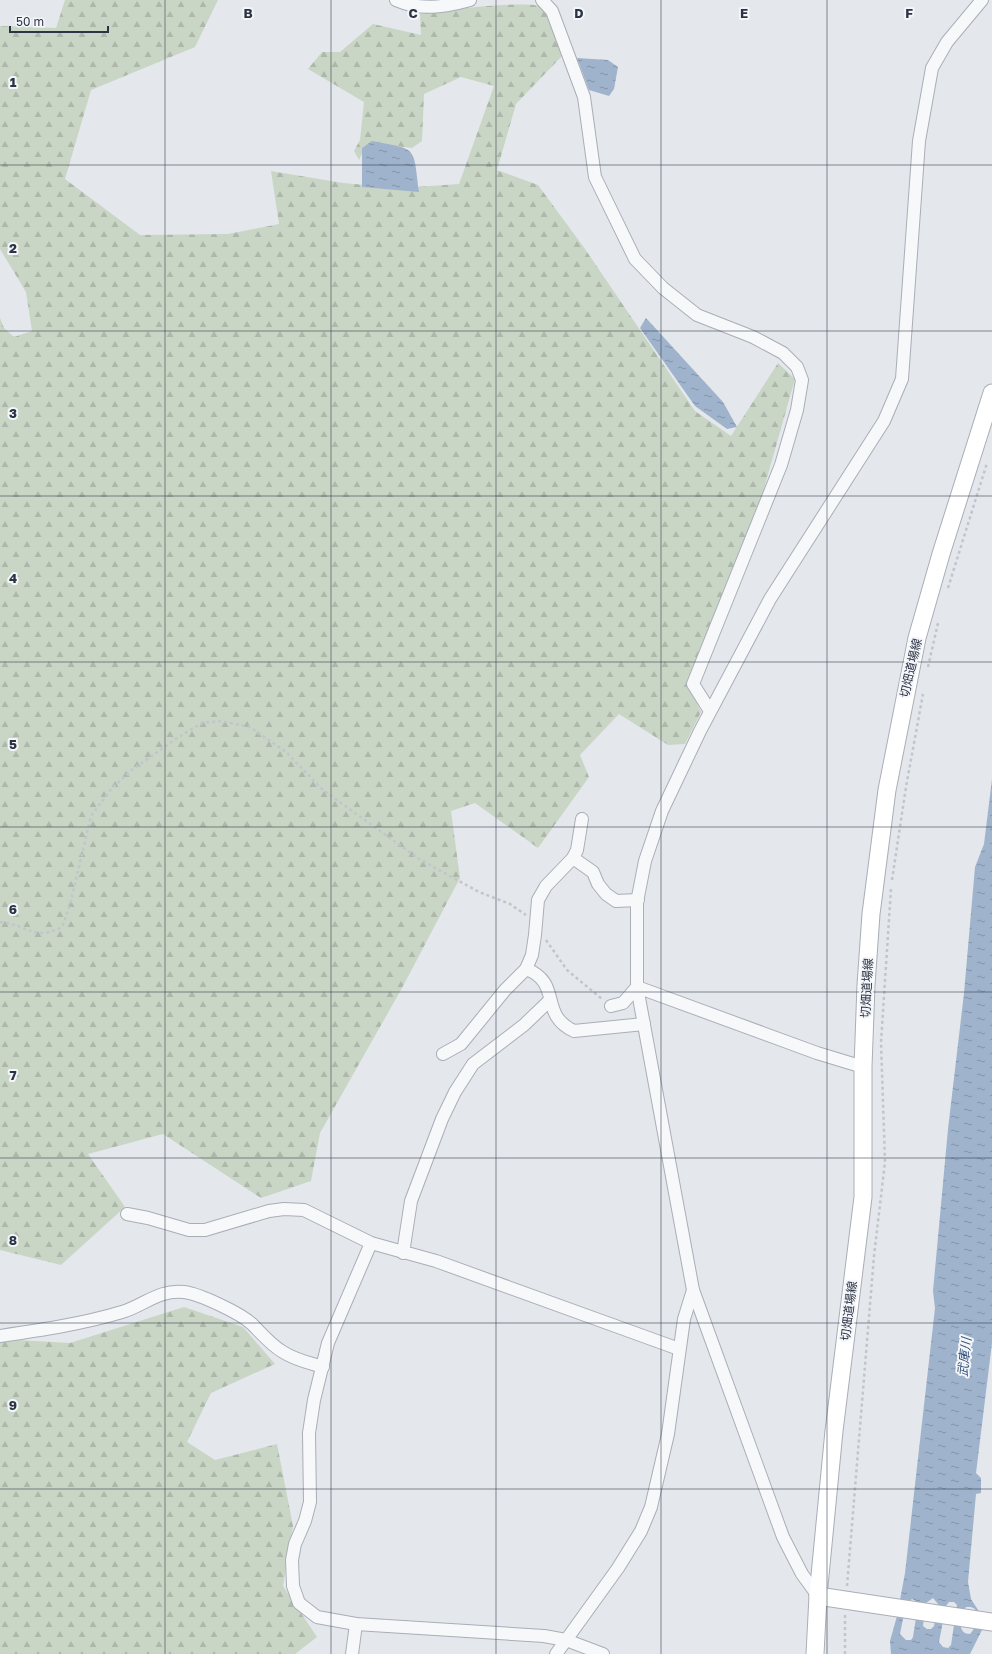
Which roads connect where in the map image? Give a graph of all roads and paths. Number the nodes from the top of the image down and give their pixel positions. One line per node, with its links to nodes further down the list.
1 (396, 0): 2 (street)
2 (470, 0)
3 (542, 0): 11 (street)
4 (982, 0): 11 (street)
5 (992, 393): 26 (main road, 切畑道場線)
6 (987, 462): 7 (path)
7 (948, 590)
8 (939, 621): 9 (path)
9 (926, 675)
10 (923, 690): 14 (path)
11 (710, 711): 16 (street)
12 (582, 819): 13 (street)
13 (573, 858): 16 (street); 20 (street)
14 (892, 880)
15 (891, 888): 35 (path)
16 (638, 900): 21 (street)
17 (527, 916): 18 (path)
18 (0, 922)
19 (545, 939): 23 (path)
20 (526, 969): 22 (street); 25 (street)
21 (637, 987): 23 (street); 24 (street); 26 (street)
22 (550, 1000): 24 (street); 29 (street)
23 (611, 1006)
24 (644, 1024): 30 (street)
25 (443, 1054)
26 (864, 1066): 34 (main road, 切畑道場線)
27 (127, 1214): 28 (street)
28 (371, 1243): 29 (street); 33 (street)
29 (403, 1253): 32 (street)
30 (693, 1290): 32 (street); 34 (street)
31 (0, 1336): 33 (street)
32 (679, 1349): 38 (street)
33 (323, 1367): 37 (street)
34 (818, 1596): 35 (main road); 42 (main road, 切畑道場線)
35 (845, 1600): 36 (main road); 43 (path)
36 (992, 1622)
37 (356, 1624): 38 (street); 39 (street)
38 (566, 1640): 40 (street); 41 (street)
39 (352, 1654)
40 (556, 1654)
41 (603, 1654)
42 (815, 1654)
43 (845, 1654)

